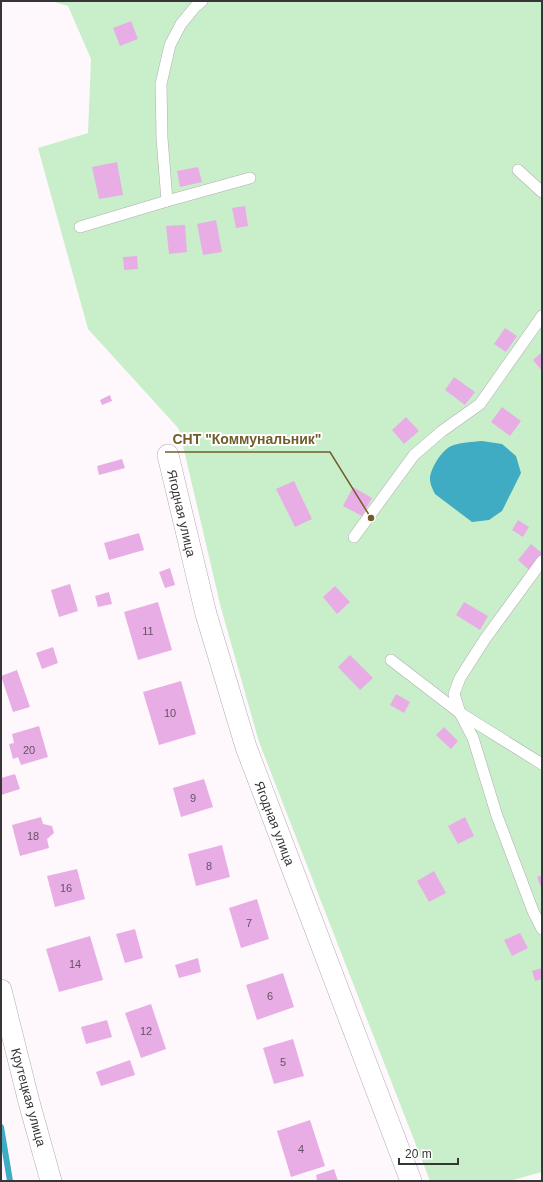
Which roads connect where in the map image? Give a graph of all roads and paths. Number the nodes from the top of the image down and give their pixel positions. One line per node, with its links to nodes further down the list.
1 (202, 1): 5 (lane)
2 (518, 170): 4 (lane)
3 (250, 178): 5 (lane)
4 (542, 192)
5 (167, 201): 6 (lane)
6 (80, 227)
7 (542, 316): 9 (lane)
8 (168, 455): 17 (street, Ягодная улица)
9 (354, 537)
10 (542, 561): 12 (lane)
11 (391, 660): 12 (lane)
12 (460, 713): 13 (lane); 14 (lane)
13 (542, 764)
14 (542, 929)
15 (1, 990): 16 (street, Крутецкая улица)
16 (52, 1181)
17 (411, 1181)

